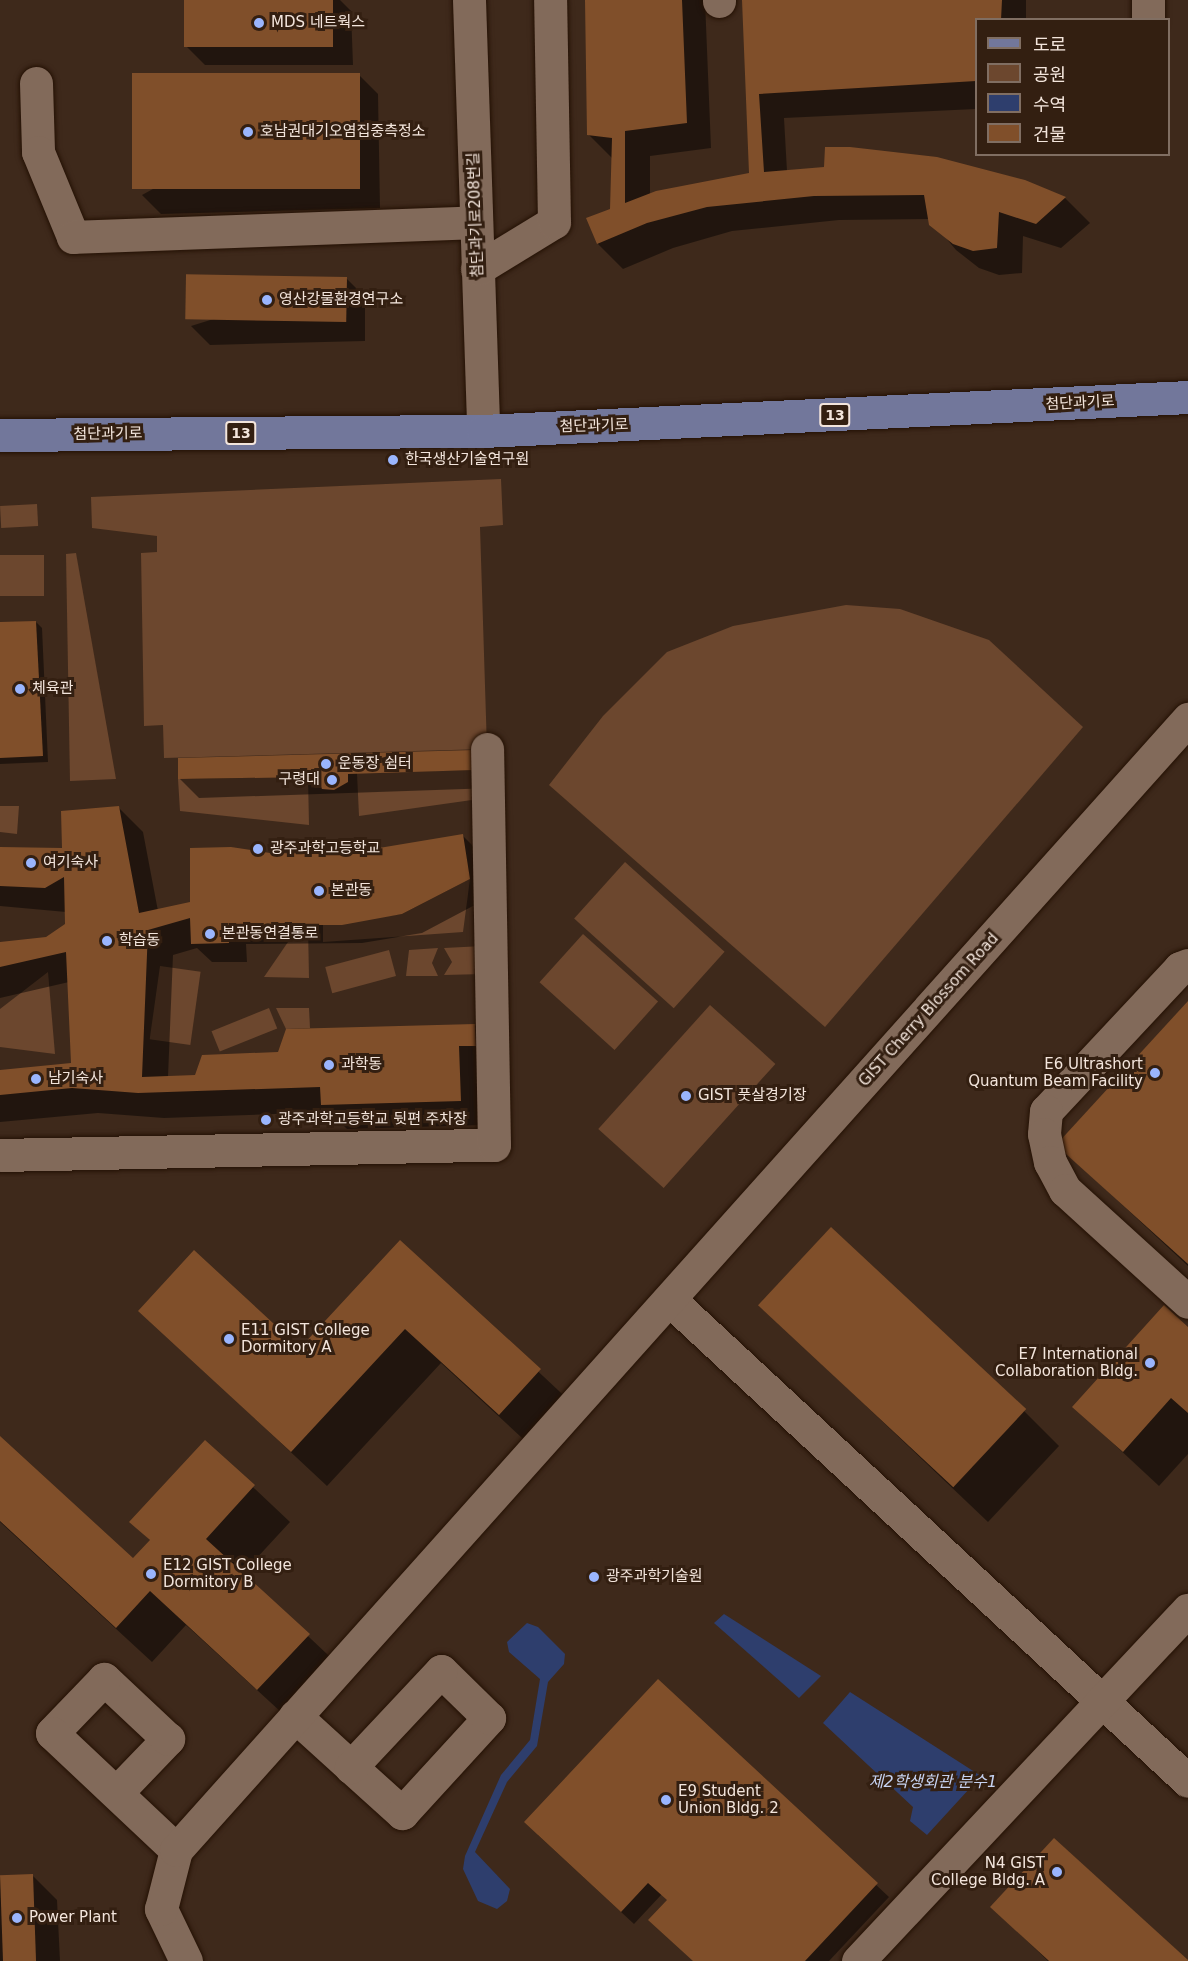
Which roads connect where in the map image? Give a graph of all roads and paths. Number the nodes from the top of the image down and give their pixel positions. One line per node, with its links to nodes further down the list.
1 (469, 0): 6 (street, 첨단과기로208번길)
2 (550, 0): 7 (street)
3 (1148, 0): 4 (street)
4 (1148, 18)
5 (36, 83): 6 (street)
6 (476, 222): 7 (street, 첨단과기로208번길)
7 (477, 269): 9 (street, 첨단과기로208번길)
8 (1188, 397): 9 (main road, 첨단과기로 / 13)
9 (483, 431): 10 (main road, 첨단과기로 / 13)
10 (0, 435)
11 (1188, 719): 15 (street, GIST Cherry Blossom Road)
12 (487, 749): 14 (street)
13 (1188, 965): 16 (street)
14 (0, 1155)
15 (670, 1300): 18 (street); 19 (street, GIST Cherry Blossom Road)
16 (1188, 1302)
17 (1188, 1609): 18 (street)
18 (1102, 1701): 21 (street); 25 (street)
19 (295, 1716): 20 (street); 23 (street, GIST Cherry Blossom Road)
20 (351, 1767)
21 (1188, 1781)
22 (117, 1792): 23 (street)
23 (176, 1850): 24 (street)
24 (186, 1961)
25 (858, 1961)

